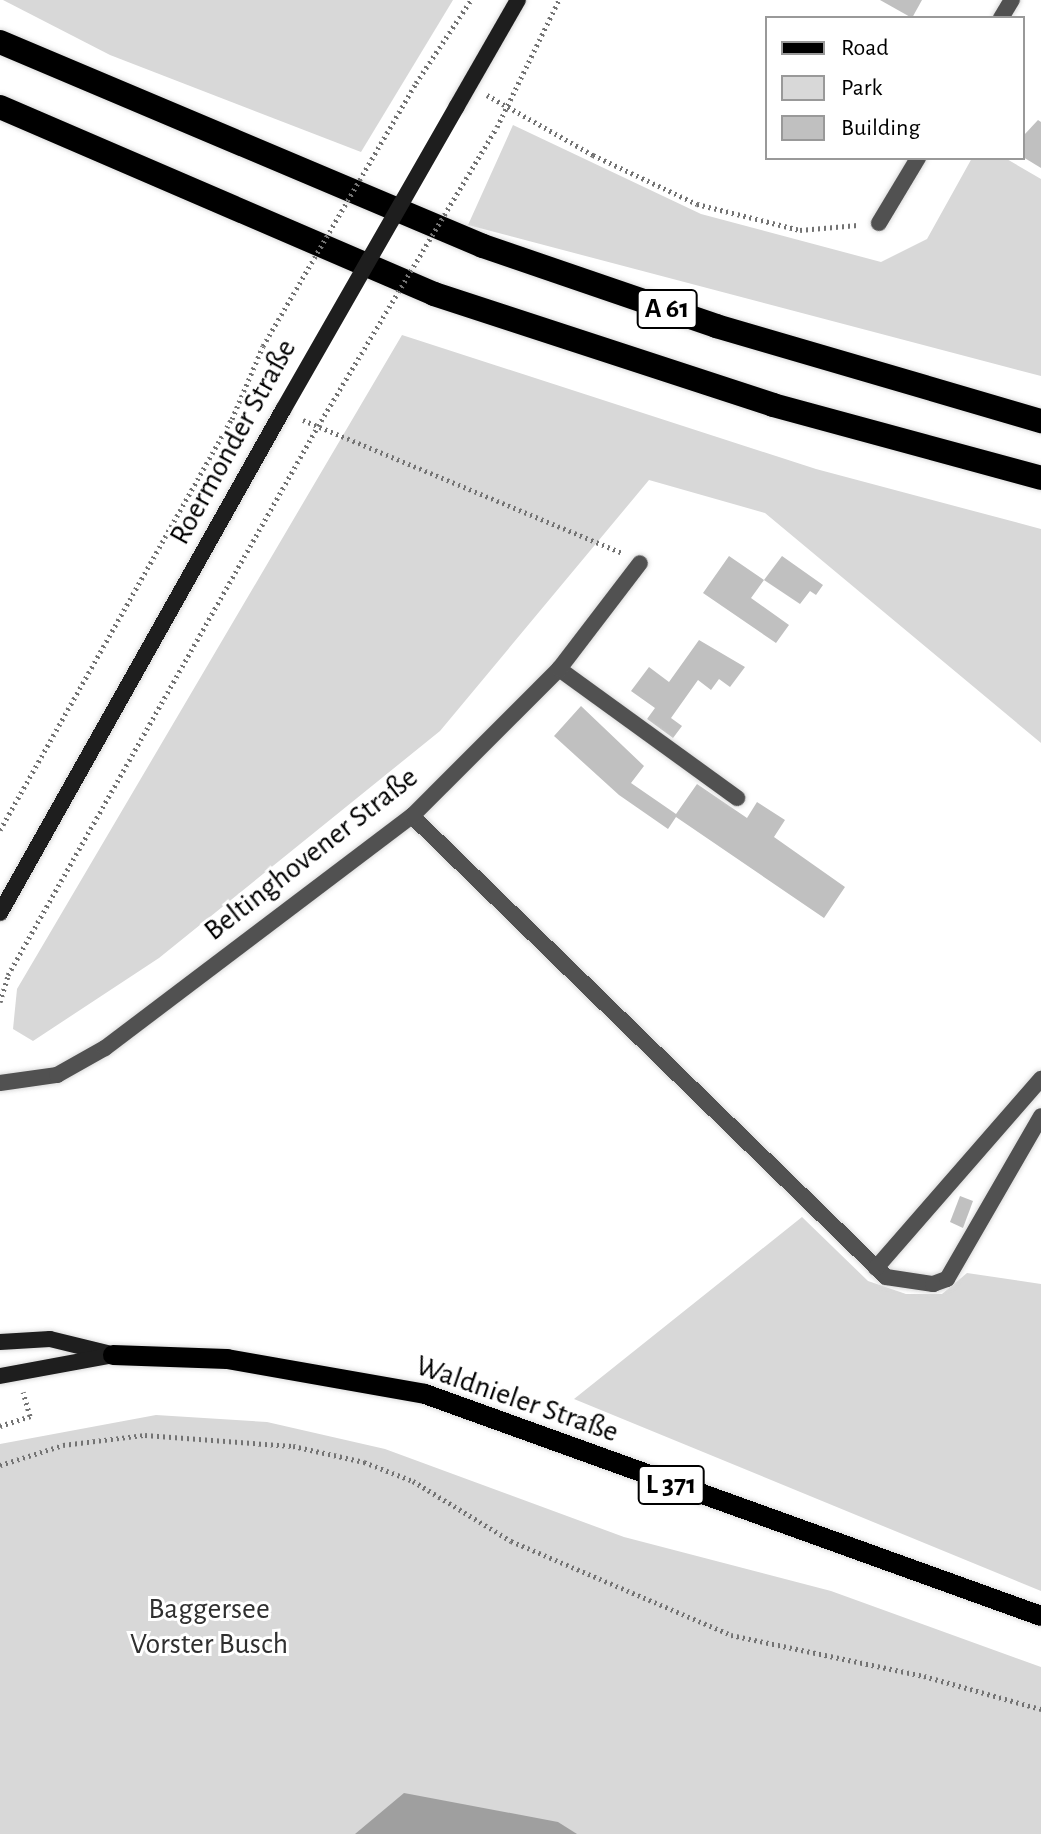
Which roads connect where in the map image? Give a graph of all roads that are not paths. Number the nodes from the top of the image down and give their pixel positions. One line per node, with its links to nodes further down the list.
1 (518, 0): 12 (main road, Roermonder Straße, bridge)
2 (0, 42): 6 (highway, A 61)
3 (0, 107): 7 (highway, A 61)
4 (917, 160): 5 (street)
5 (879, 223)
6 (1041, 421)
7 (1041, 478)
8 (640, 563): 9 (street, Beltinghovener Straße)
9 (559, 669): 10 (street); 11 (street, Beltinghovener Straße)
10 (737, 798)
11 (412, 816): 14 (street, Beltinghovener Straße); 16 (street)
12 (0, 913)
13 (1041, 1079): 16 (street)
14 (0, 1083)
15 (1041, 1116): 16 (street)
16 (876, 1268)
17 (0, 1342): 18 (main road)
18 (113, 1355): 19 (main road, Waldnieler Straße / L 371); 20 (main road, Waldnieler Straße / L 371)
19 (0, 1376)
20 (1041, 1616)

